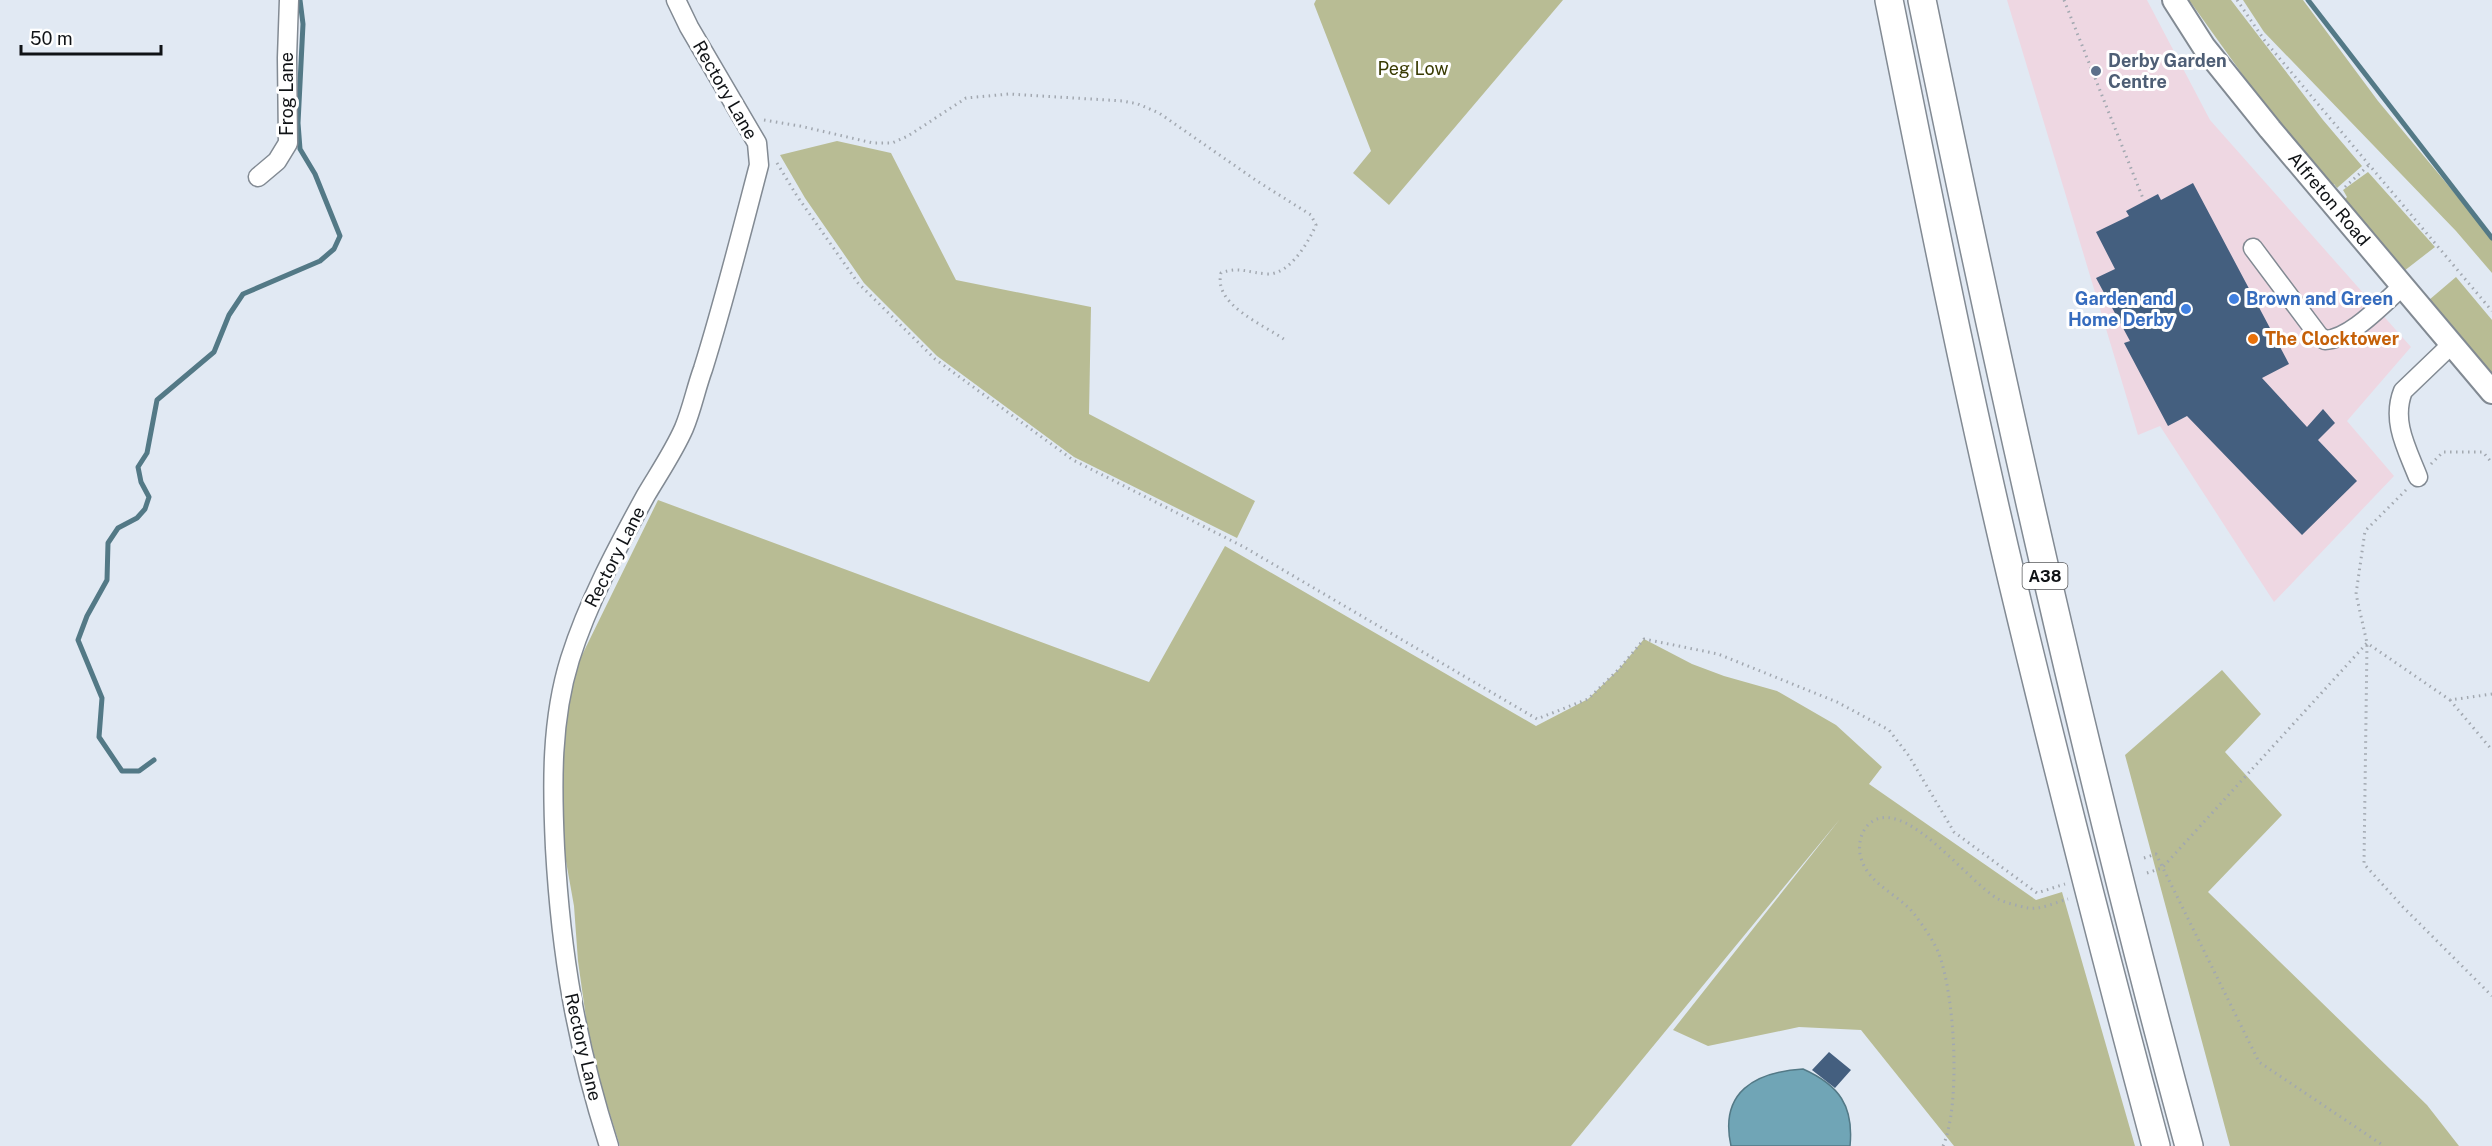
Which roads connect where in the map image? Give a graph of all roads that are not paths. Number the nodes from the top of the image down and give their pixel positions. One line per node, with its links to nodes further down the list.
1 (289, 0): 6 (street, Frog Lane)
2 (676, 0): 12 (street, Rectory Lane)
3 (1889, 0): 13 (highway, A38)
4 (1922, 0): 14 (highway, A38)
5 (2174, 0): 8 (main road, Alfreton Road)
6 (258, 177)
7 (2253, 248): 8 (street)
8 (2403, 286): 9 (main road, Alfreton Road)
9 (2452, 345): 10 (main road, Alfreton Road); 11 (street)
10 (2492, 392)
11 (2418, 477)
12 (609, 1146)
13 (2156, 1146)
14 (2189, 1146)

